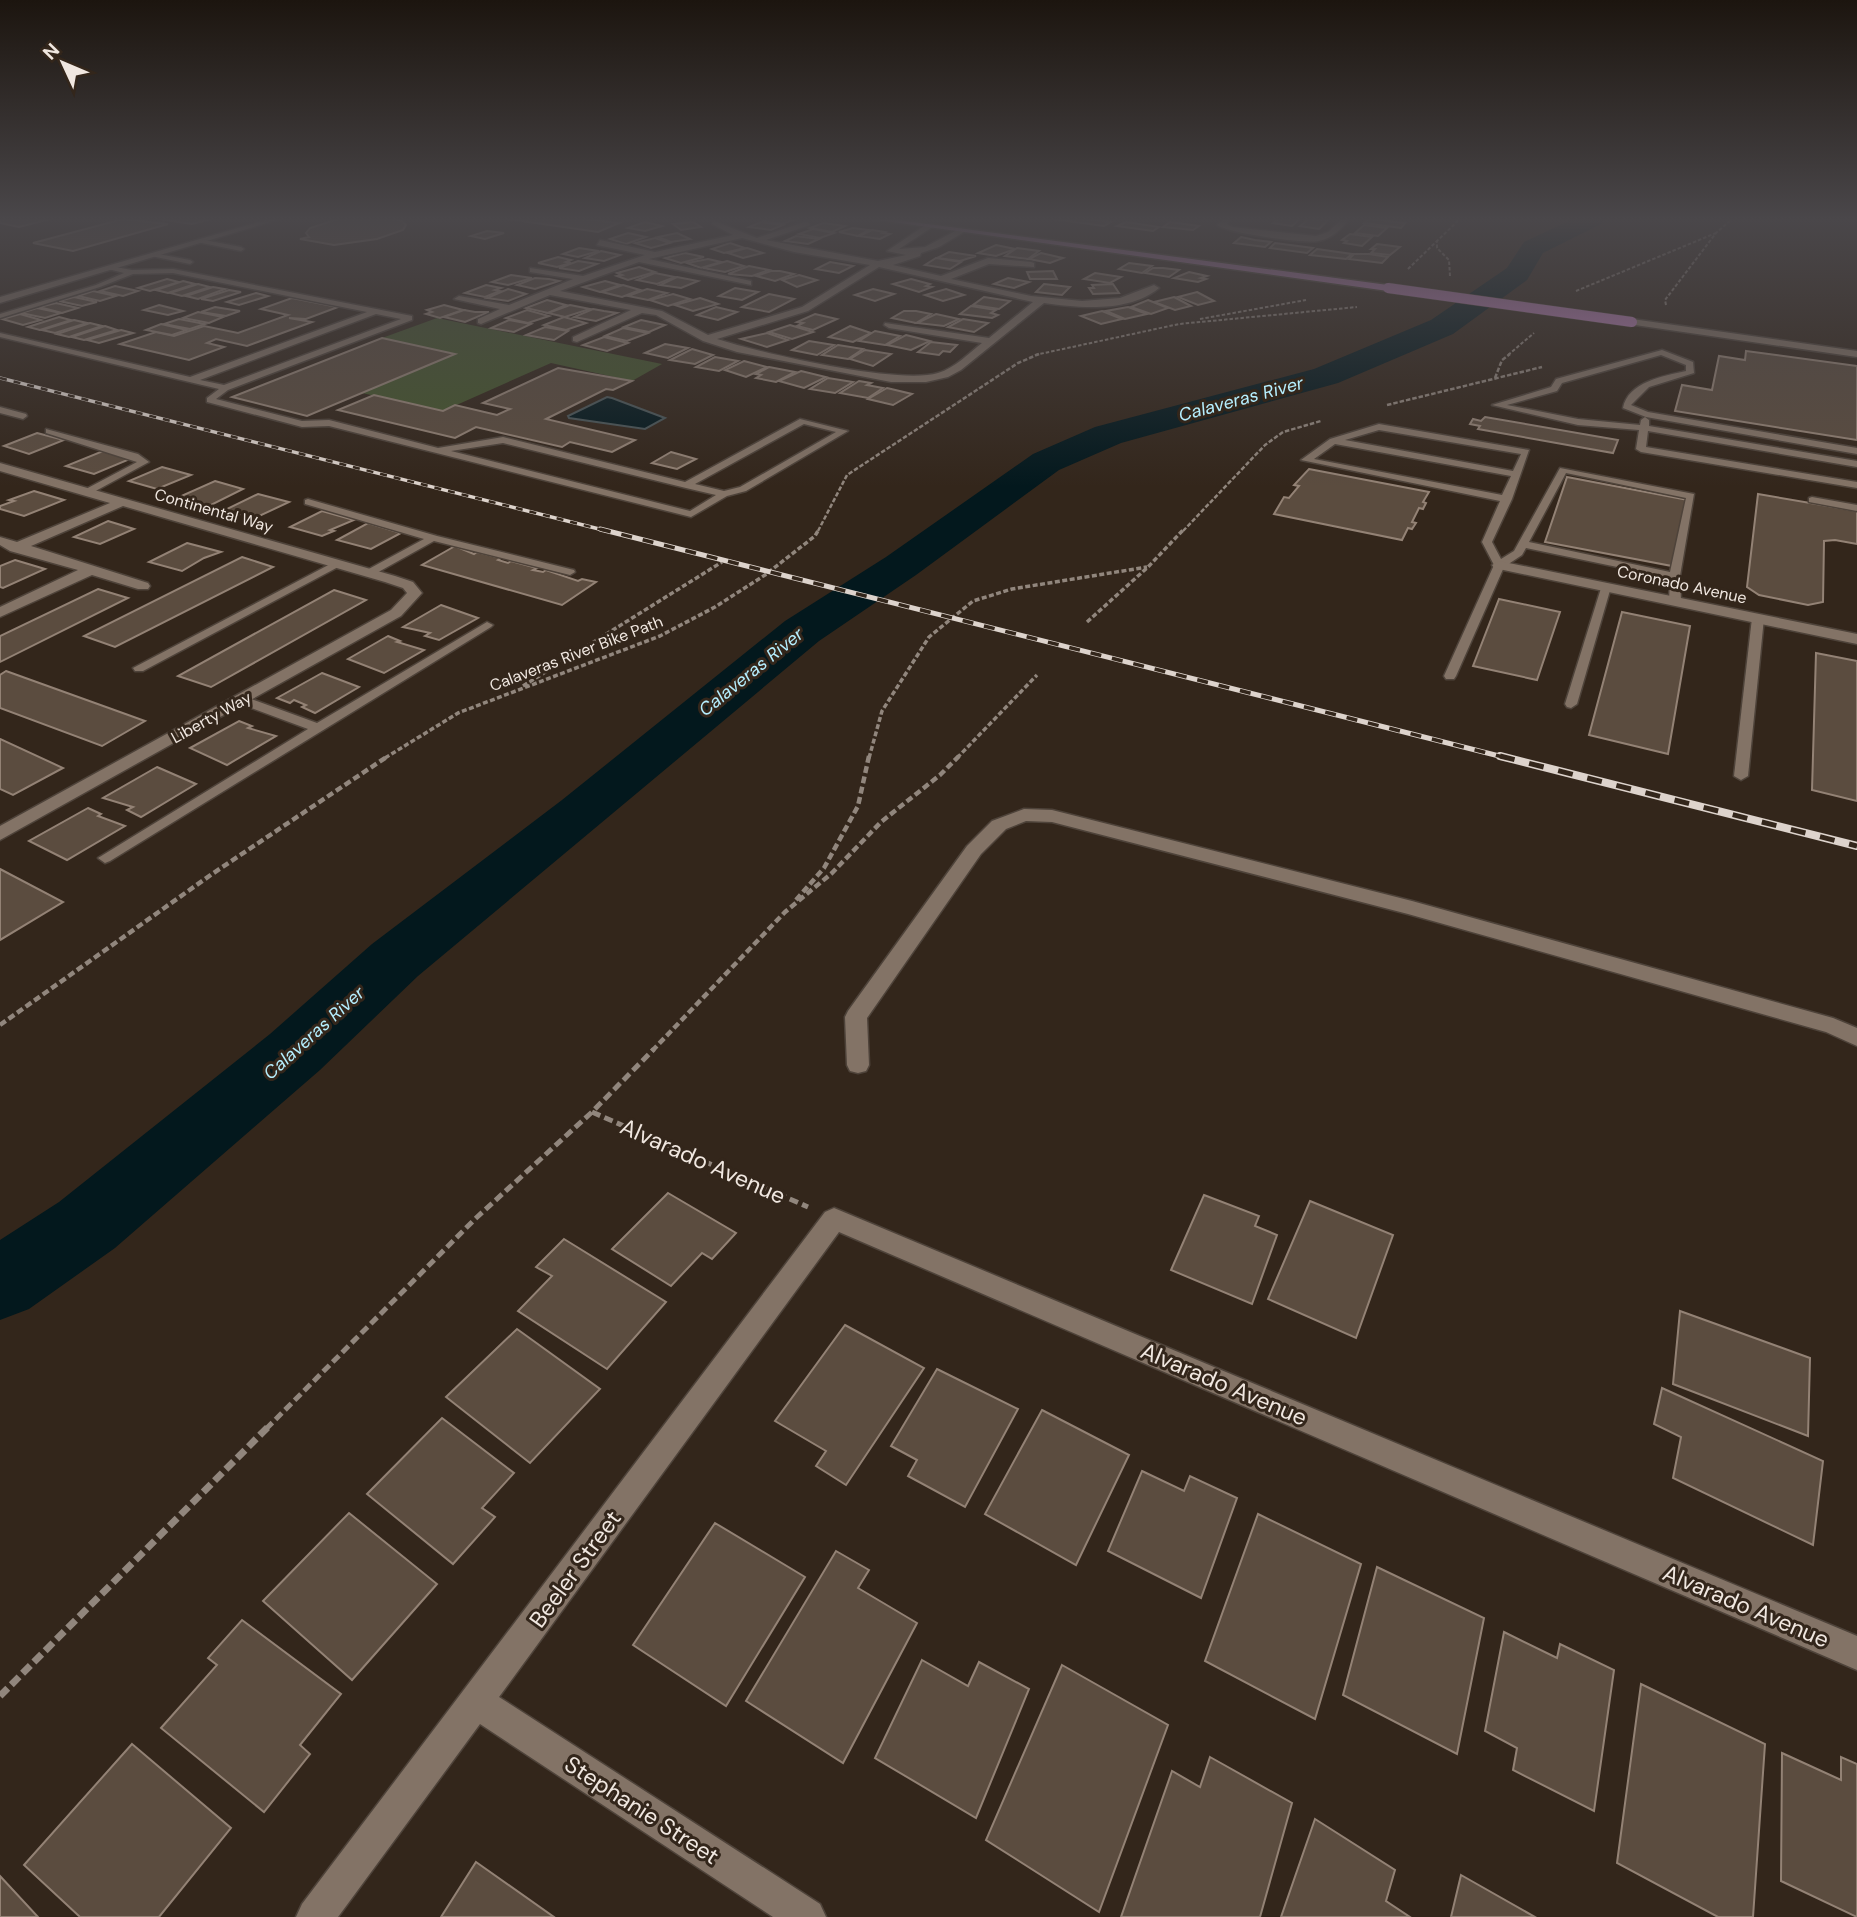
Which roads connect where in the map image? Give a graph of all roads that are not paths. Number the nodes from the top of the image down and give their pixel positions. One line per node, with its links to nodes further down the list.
1 (25, 308): 9 (lane)
2 (364, 308): 8 (lane)
3 (509, 308): 10 (street)
4 (806, 308): 15 (street)
5 (1031, 308): 16 (street)
6 (1535, 308): 11 (main road, bridge)
7 (642, 309): 14 (street); 15 (street)
8 (377, 311): 18 (lane); 19 (lane)
9 (0, 316)
10 (481, 321)
11 (1632, 322): 17 (street)
12 (889, 325): 16 (street)
13 (0, 335): 18 (lane)
14 (577, 339)
15 (708, 339): 16 (street)
16 (990, 341)
17 (1857, 352)
18 (191, 380): 19 (lane)
19 (225, 388): 26 (lane)
20 (0, 410): 22 (lane)
21 (1646, 414): 23 (lane); 23 (lane); 27 (lane)
22 (23, 416)
23 (1644, 428): 28 (lane); 32 (lane)
24 (49, 431): 33 (lane)
25 (1333, 441): 30 (lane); 30 (lane); 35 (lane)
26 (440, 450): 31 (lane); 34 (lane)
27 (1857, 450)
28 (1857, 464)
29 (0, 467): 33 (street, Continental Way)
30 (1517, 474): 35 (lane)
31 (686, 485): 34 (lane); 34 (lane)
32 (1857, 485)
33 (87, 492): 37 (street, Continental Way)
34 (724, 494)
35 (1507, 499): 46 (lane)
36 (1812, 500): 39 (lane)
37 (122, 502): 43 (street); 45 (street, Continental Way)
38 (308, 502): 40 (lane)
39 (1857, 508)
40 (433, 538): 48 (lane); 49 (lane)
41 (0, 541): 43 (street)
42 (1522, 544): 46 (lane); 50 (lane); 50 (lane)
43 (18, 547): 44 (street); 47 (street)
44 (0, 555)
45 (336, 564): 49 (street, Continental Way); 59 (lane)
46 (1499, 565): 52 (street, Coronado Avenue); 60 (lane)
47 (92, 569): 51 (street); 55 (street)
48 (570, 572)
49 (369, 573): 53 (street, Continental Way)
50 (1675, 576): 54 (lane)
51 (143, 586)
52 (1606, 587): 54 (street, Coronado Avenue); 62 (lane)
53 (415, 593): 61 (street, Liberty Way)
54 (1675, 601): 56 (street, Coronado Avenue)
55 (0, 613)
56 (1758, 618): 58 (street, Coronado Avenue); 64 (lane)
57 (487, 625): 63 (lane)
58 (1857, 639)
59 (139, 668)
60 (1450, 676)
61 (242, 700): 63 (lane); 65 (street, Liberty Way)
62 (1571, 704)
63 (318, 728): 66 (lane)
64 (1741, 776)
65 (0, 834)
66 (105, 858)
67 (1857, 1038): 68 (street)
68 (858, 1065)
69 (834, 1219): 70 (street, Alvarado Avenue); 71 (street, Beeler Street)
70 (1857, 1653)
71 (477, 1702): 72 (street, Beeler Street); 73 (street, Stephanie Street)
72 (315, 1917)
73 (807, 1917)

